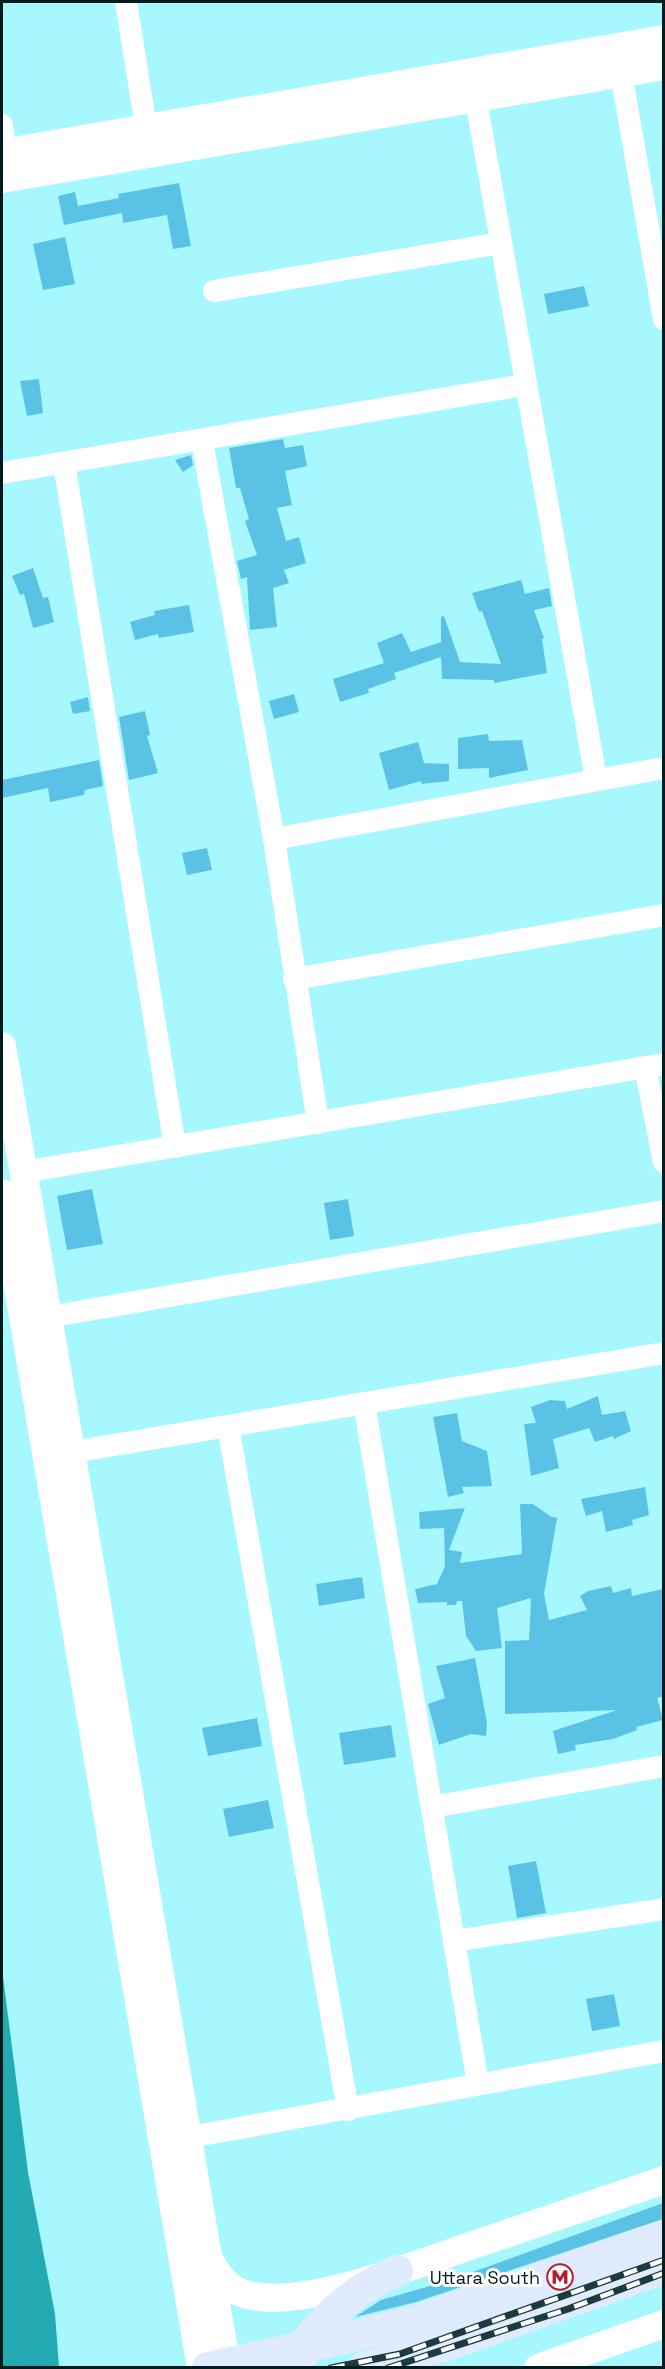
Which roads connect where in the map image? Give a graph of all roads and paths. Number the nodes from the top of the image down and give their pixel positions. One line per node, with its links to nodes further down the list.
1 (126, 2): 6 (street)
2 (663, 39): 5 (street)
3 (663, 66): 4 (street)
4 (621, 73): 5 (street); 10 (street)
5 (474, 86): 6 (street); 7 (street); 8 (street)
6 (146, 127): 7 (street)
7 (3, 152)
8 (501, 243): 9 (street); 11 (street)
9 (214, 291)
10 (663, 319)
11 (524, 385): 12 (street); 16 (street)
12 (202, 441): 13 (street); 17 (street)
13 (64, 463): 14 (street); 23 (street)
14 (2, 473)
15 (663, 768): 16 (street)
16 (596, 779): 17 (street)
17 (274, 839): 19 (street)
18 (663, 915): 19 (street)
19 (294, 980): 22 (street)
20 (2, 1046): 25 (street)
21 (654, 1066): 22 (street); 24 (street)
22 (318, 1123): 23 (street)
23 (175, 1147): 25 (street)
24 (663, 1162)
25 (23, 1172): 28 (street)
26 (2, 1193): 48 (street)
27 (663, 1211): 28 (street)
28 (48, 1317): 32 (street)
29 (663, 1353): 30 (street)
30 (364, 1403): 31 (street); 34 (street)
31 (228, 1426): 32 (street); 39 (street)
32 (72, 1452): 40 (street)
33 (663, 1766): 34 (street)
34 (432, 1807): 36 (street)
35 (663, 1909): 36 (street)
36 (454, 1941): 38 (street)
37 (663, 2051): 38 (street)
38 (478, 2084): 39 (street)
39 (348, 2110): 40 (street)
40 (190, 2137): 43 (street)
41 (663, 2180): 45 (street)
42 (663, 2236): 47 (main road)
43 (211, 2263): 45 (street); 48 (street)
44 (663, 2268): 49 (main road)
45 (397, 2271): 47 (main road)
46 (663, 2324): 50 (street)
47 (304, 2357): 48 (main road)
48 (216, 2366)
49 (363, 2367)
50 (538, 2367)

